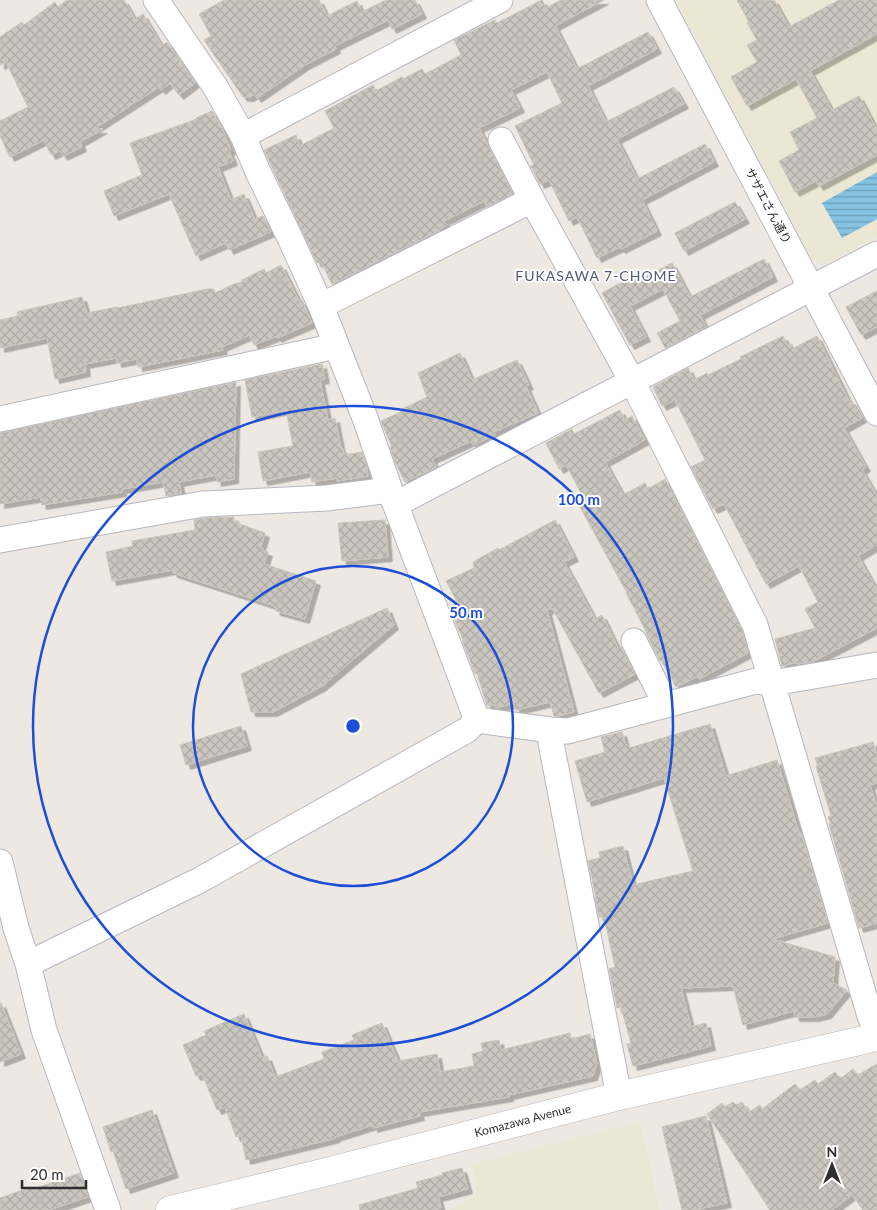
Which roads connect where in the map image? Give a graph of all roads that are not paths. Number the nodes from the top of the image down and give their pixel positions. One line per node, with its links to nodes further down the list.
1 (156, 0): 4 (street)
2 (500, 0): 4 (street)
3 (659, 0): 8 (street, サザエさん通り)
4 (243, 136): 9 (street)
5 (501, 140): 6 (street)
6 (532, 200): 9 (street); 11 (street)
7 (877, 254): 8 (street)
8 (812, 288): 11 (street); 12 (street, サザエさん通り)
9 (321, 306): 10 (street)
10 (336, 346): 13 (street); 14 (street)
11 (632, 381): 14 (street); 18 (street)
12 (877, 413)
13 (0, 419)
14 (393, 497): 15 (street); 20 (street)
15 (0, 540)
16 (634, 640): 19 (street)
17 (877, 666): 18 (street)
18 (773, 683): 19 (street); 25 (street)
19 (666, 705): 21 (street)
20 (477, 720): 21 (street); 24 (street)
21 (550, 730): 27 (street)
22 (0, 862): 23 (street)
23 (8, 931): 24 (street)
24 (28, 964): 28 (street)
25 (877, 1032)
26 (877, 1036): 27 (main road, Komazawa Avenue)
27 (619, 1096): 29 (main road, Komazawa Avenue)
28 (108, 1210)
29 (170, 1210)

